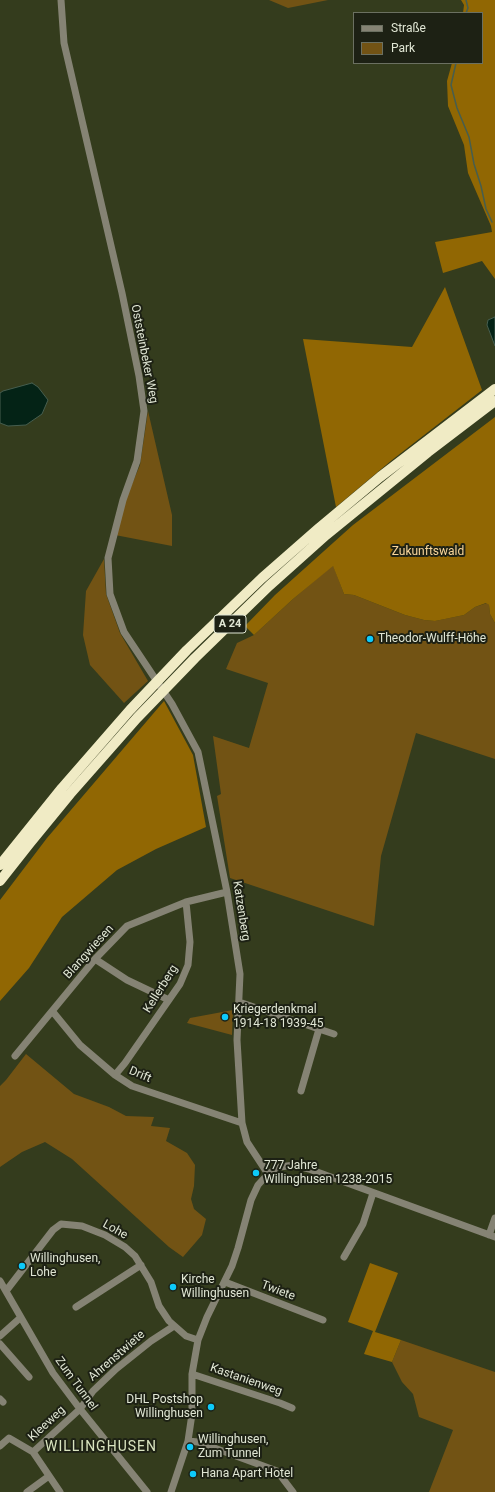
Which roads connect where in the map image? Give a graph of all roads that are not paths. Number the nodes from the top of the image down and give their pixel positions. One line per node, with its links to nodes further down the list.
1 (61, 0): 4 (street, Oststeinbeker Weg)
2 (495, 389): 5 (highway, A 24)
3 (495, 401): 6 (highway, A 24)
4 (144, 662): 7 (street, Katzenberg)
5 (0, 865)
6 (0, 882)
7 (227, 892): 8 (street, Blangwiesen); 11 (street, Katzenberg)
8 (186, 902): 9 (street, Blangwiesen); 10 (street, Kellerberg)
9 (95, 959): 10 (street); 12 (street, Blangwiesen)
10 (169, 1000): 16 (street, Kellerberg)
11 (239, 1002): 13 (street); 18 (street, Katzenberg)
12 (52, 1012): 15 (street, Blangwiesen); 16 (street, Drift)
13 (319, 1029): 14 (street); 17 (street)
14 (334, 1034)
15 (15, 1056)
16 (115, 1075): 18 (street, Drift)
17 (301, 1091)
18 (242, 1123): 19 (street, Katzenberg)
19 (268, 1174): 20 (street); 26 (street)
20 (373, 1193): 22 (street); 23 (street)
21 (495, 1218): 22 (street)
22 (492, 1236)
23 (344, 1257)
24 (141, 1265): 27 (street, Lohe); 28 (street); 31 (street, Lohe)
25 (0, 1281): 27 (street, Zum Tunnel)
26 (224, 1282): 30 (street, Twiete); 33 (street)
27 (6, 1291): 29 (street, Zum Tunnel)
28 (76, 1307)
29 (20, 1318): 32 (street); 38 (street, Zum Tunnel)
30 (323, 1320)
31 (174, 1326): 33 (street, Lohe); 38 (street, Ahrenstwiete)
32 (0, 1336)
33 (198, 1340): 35 (street)
34 (0, 1344): 36 (street)
35 (192, 1374): 37 (street, Kastanienweg); 39 (street)
36 (29, 1377)
37 (292, 1408)
38 (80, 1409): 41 (street, Kleeweg); 45 (street, Zum Tunnel)
39 (188, 1441): 46 (street); 47 (street)
40 (0, 1446): 41 (street)
41 (33, 1452): 42 (street, Kleeweg)
42 (49, 1476): 43 (street); 44 (street, Kleeweg)
43 (27, 1492)
44 (60, 1492)
45 (147, 1492)
46 (171, 1492)
47 (293, 1492)

